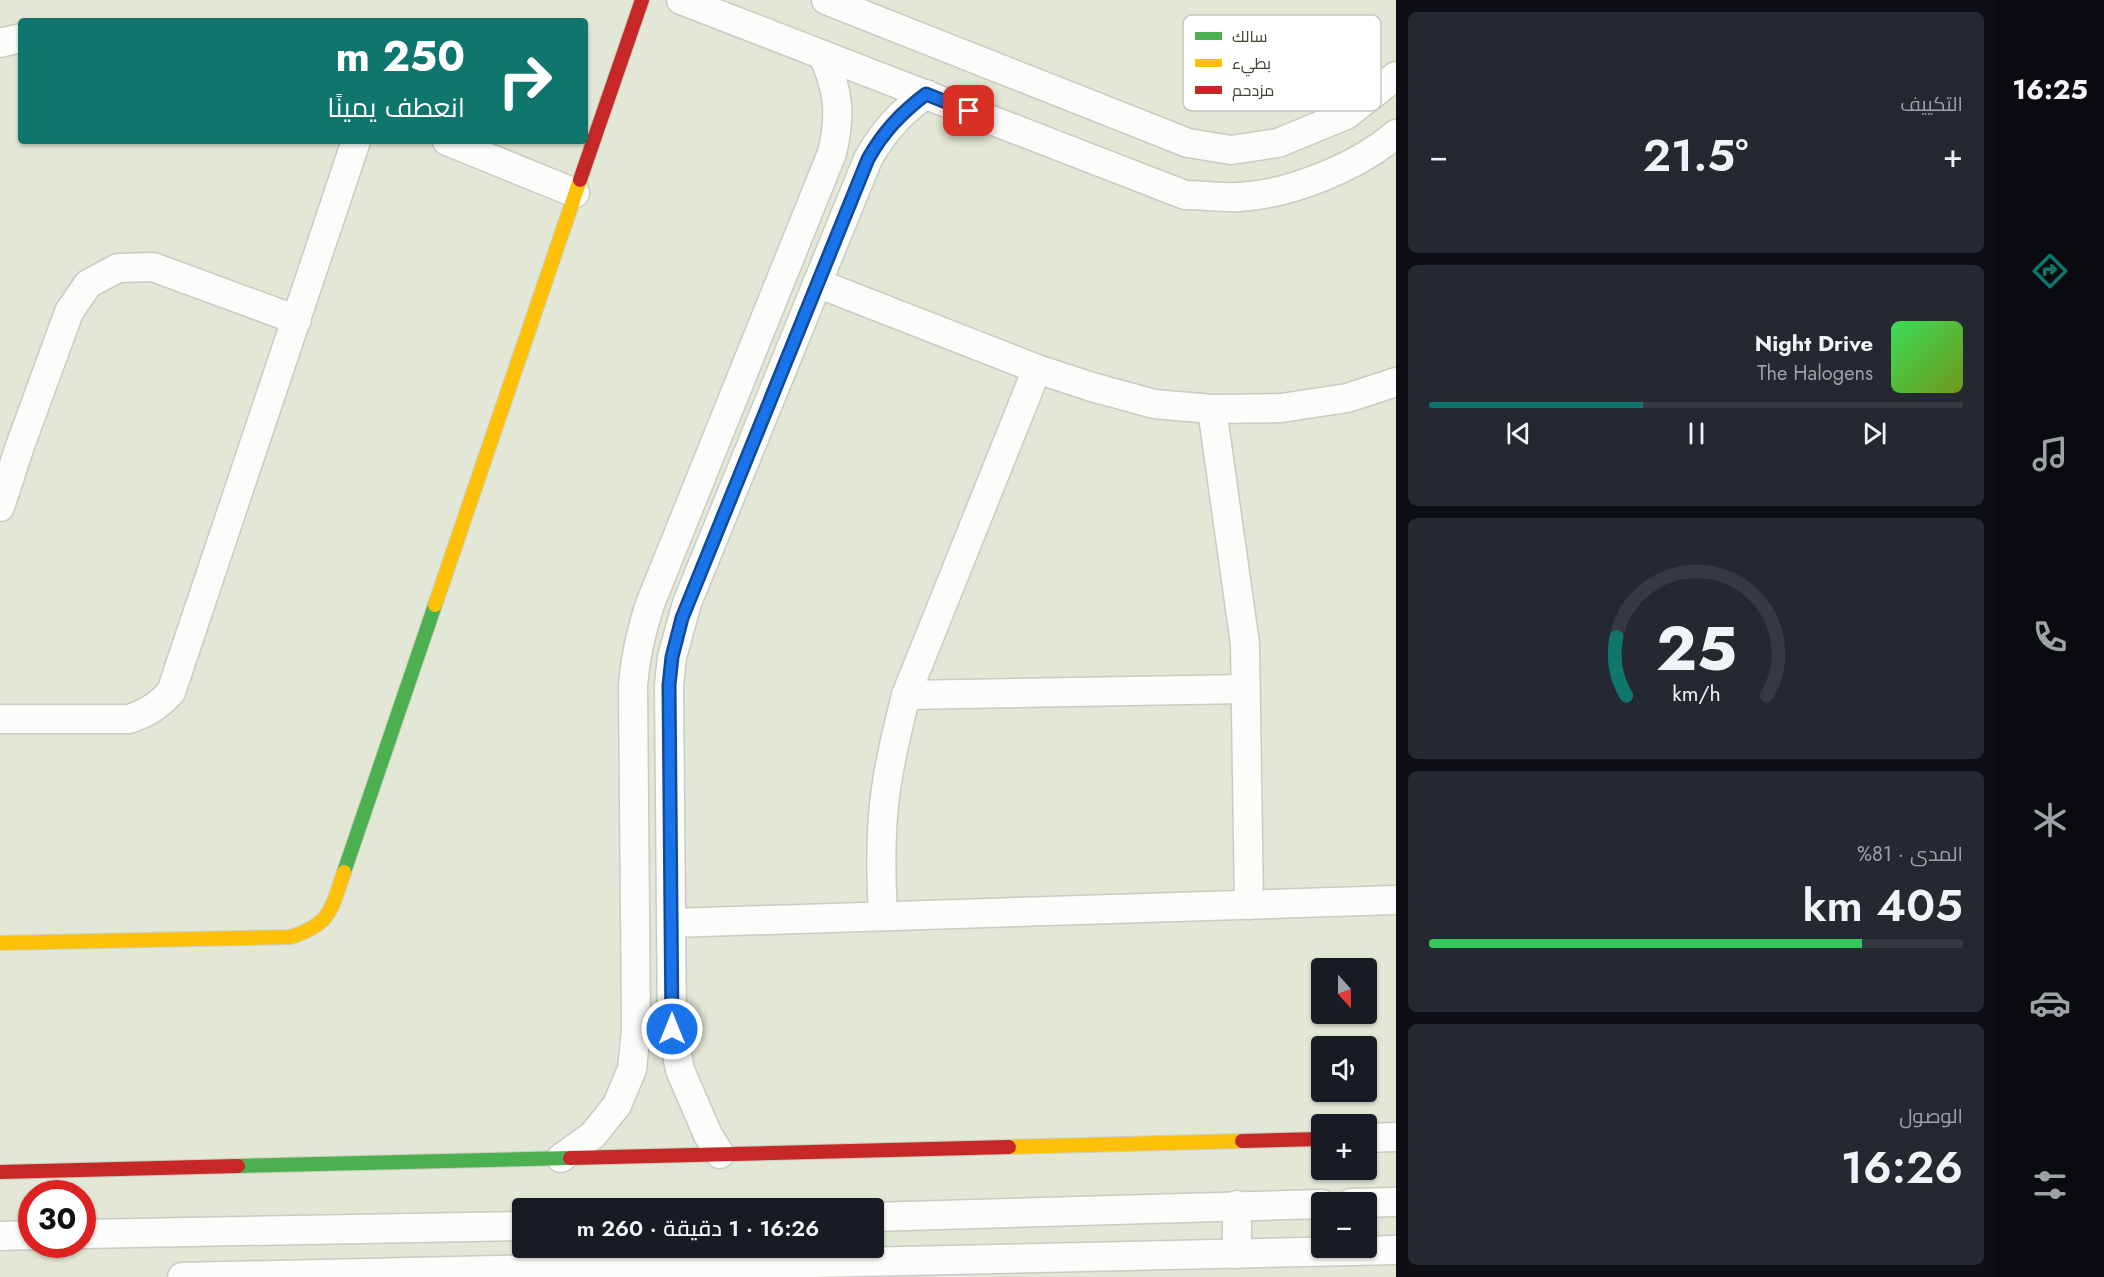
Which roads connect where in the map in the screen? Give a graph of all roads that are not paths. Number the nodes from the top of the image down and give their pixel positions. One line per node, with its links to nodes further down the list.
1 (642, 0): 14 (street)
2 (681, 0): 6 (street)
3 (826, 0): 10 (street)
4 (18, 39): 5 (street)
5 (0, 43)
6 (823, 55): 9 (street); 33 (street)
7 (1396, 76): 8 (street)
8 (1381, 88)
9 (926, 94): 11 (street); 15 (street)
10 (1351, 111)
11 (1396, 134)
12 (355, 144): 16 (street)
13 (454, 144): 14 (street)
14 (575, 193): 28 (street)
15 (817, 283): 17 (street); 27 (street)
16 (297, 320): 20 (street); 23 (street)
17 (1037, 369): 19 (street); 22 (street)
18 (1396, 382): 19 (street)
19 (1212, 409): 21 (street)
20 (0, 507)
21 (1245, 689): 22 (street); 25 (street)
22 (906, 695): 26 (street)
23 (0, 719)
24 (1396, 900): 25 (street)
25 (1249, 905): 26 (street)
26 (883, 916): 27 (street)
27 (672, 923): 32 (street)
28 (0, 943)
29 (1396, 1137): 30 (street)
30 (1377, 1138)
31 (1311, 1139): 32 (street)
32 (720, 1154): 33 (street)
33 (561, 1158): 34 (street)
34 (0, 1172)
35 (1377, 1202): 36 (street)
36 (1396, 1202)
37 (1311, 1204): 38 (street)
38 (1237, 1205): 39 (street); 46 (street)
39 (884, 1216)
40 (512, 1226): 41 (street)
41 (329, 1230): 42 (street); 50 (street)
42 (96, 1234)
43 (18, 1235): 44 (street)
44 (0, 1236)
45 (1396, 1250): 46 (street)
46 (1237, 1254): 47 (street)
47 (884, 1256)
48 (693, 1258): 49 (street)
49 (611, 1272): 50 (street)
50 (331, 1274): 51 (street)
51 (182, 1277)

